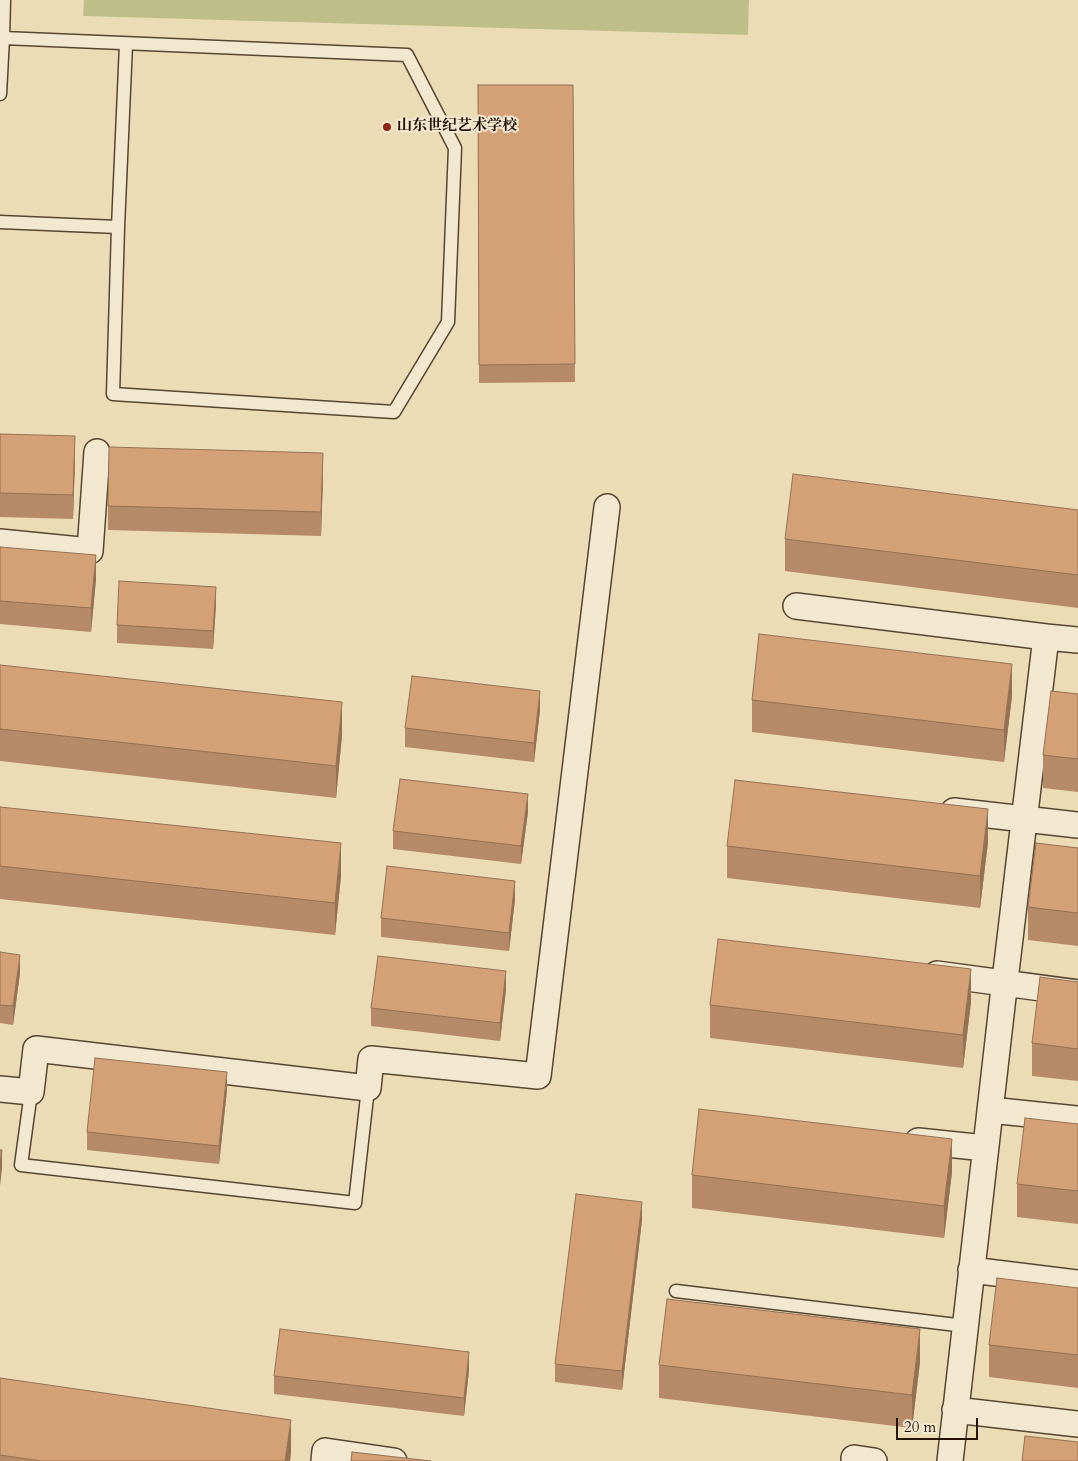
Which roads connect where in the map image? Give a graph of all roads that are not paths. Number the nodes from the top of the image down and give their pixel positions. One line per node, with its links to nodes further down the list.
1 (4, 0): 2 (lane)
2 (3, 38): 3 (lane); 4 (lane)
3 (126, 44): 6 (lane); 6 (lane)
4 (0, 94)
5 (0, 222): 6 (lane)
6 (118, 227)
7 (97, 452): 9 (street)
8 (607, 507): 19 (street)
9 (0, 542)
10 (796, 606): 11 (street)
11 (1046, 637): 12 (street); 14 (street)
12 (1078, 640)
13 (927, 808): 14 (street)
14 (1025, 818): 15 (street); 17 (street)
15 (1078, 825)
16 (917, 972): 17 (street)
17 (1004, 982): 18 (street); 22 (street)
18 (1078, 993)
19 (368, 1088): 21 (street); 21 (lane)
20 (0, 1089): 21 (street)
21 (30, 1092)
22 (990, 1110): 23 (street); 25 (street)
23 (1078, 1119)
24 (898, 1139): 25 (street)
25 (985, 1148): 26 (street)
26 (971, 1270): 27 (street); 29 (street)
27 (1078, 1283)
28 (676, 1291): 29 (lane)
29 (965, 1326): 30 (street)
30 (955, 1410): 31 (street); 34 (street)
31 (1078, 1424)
32 (324, 1461): 33 (street)
33 (394, 1461)
34 (950, 1461)

